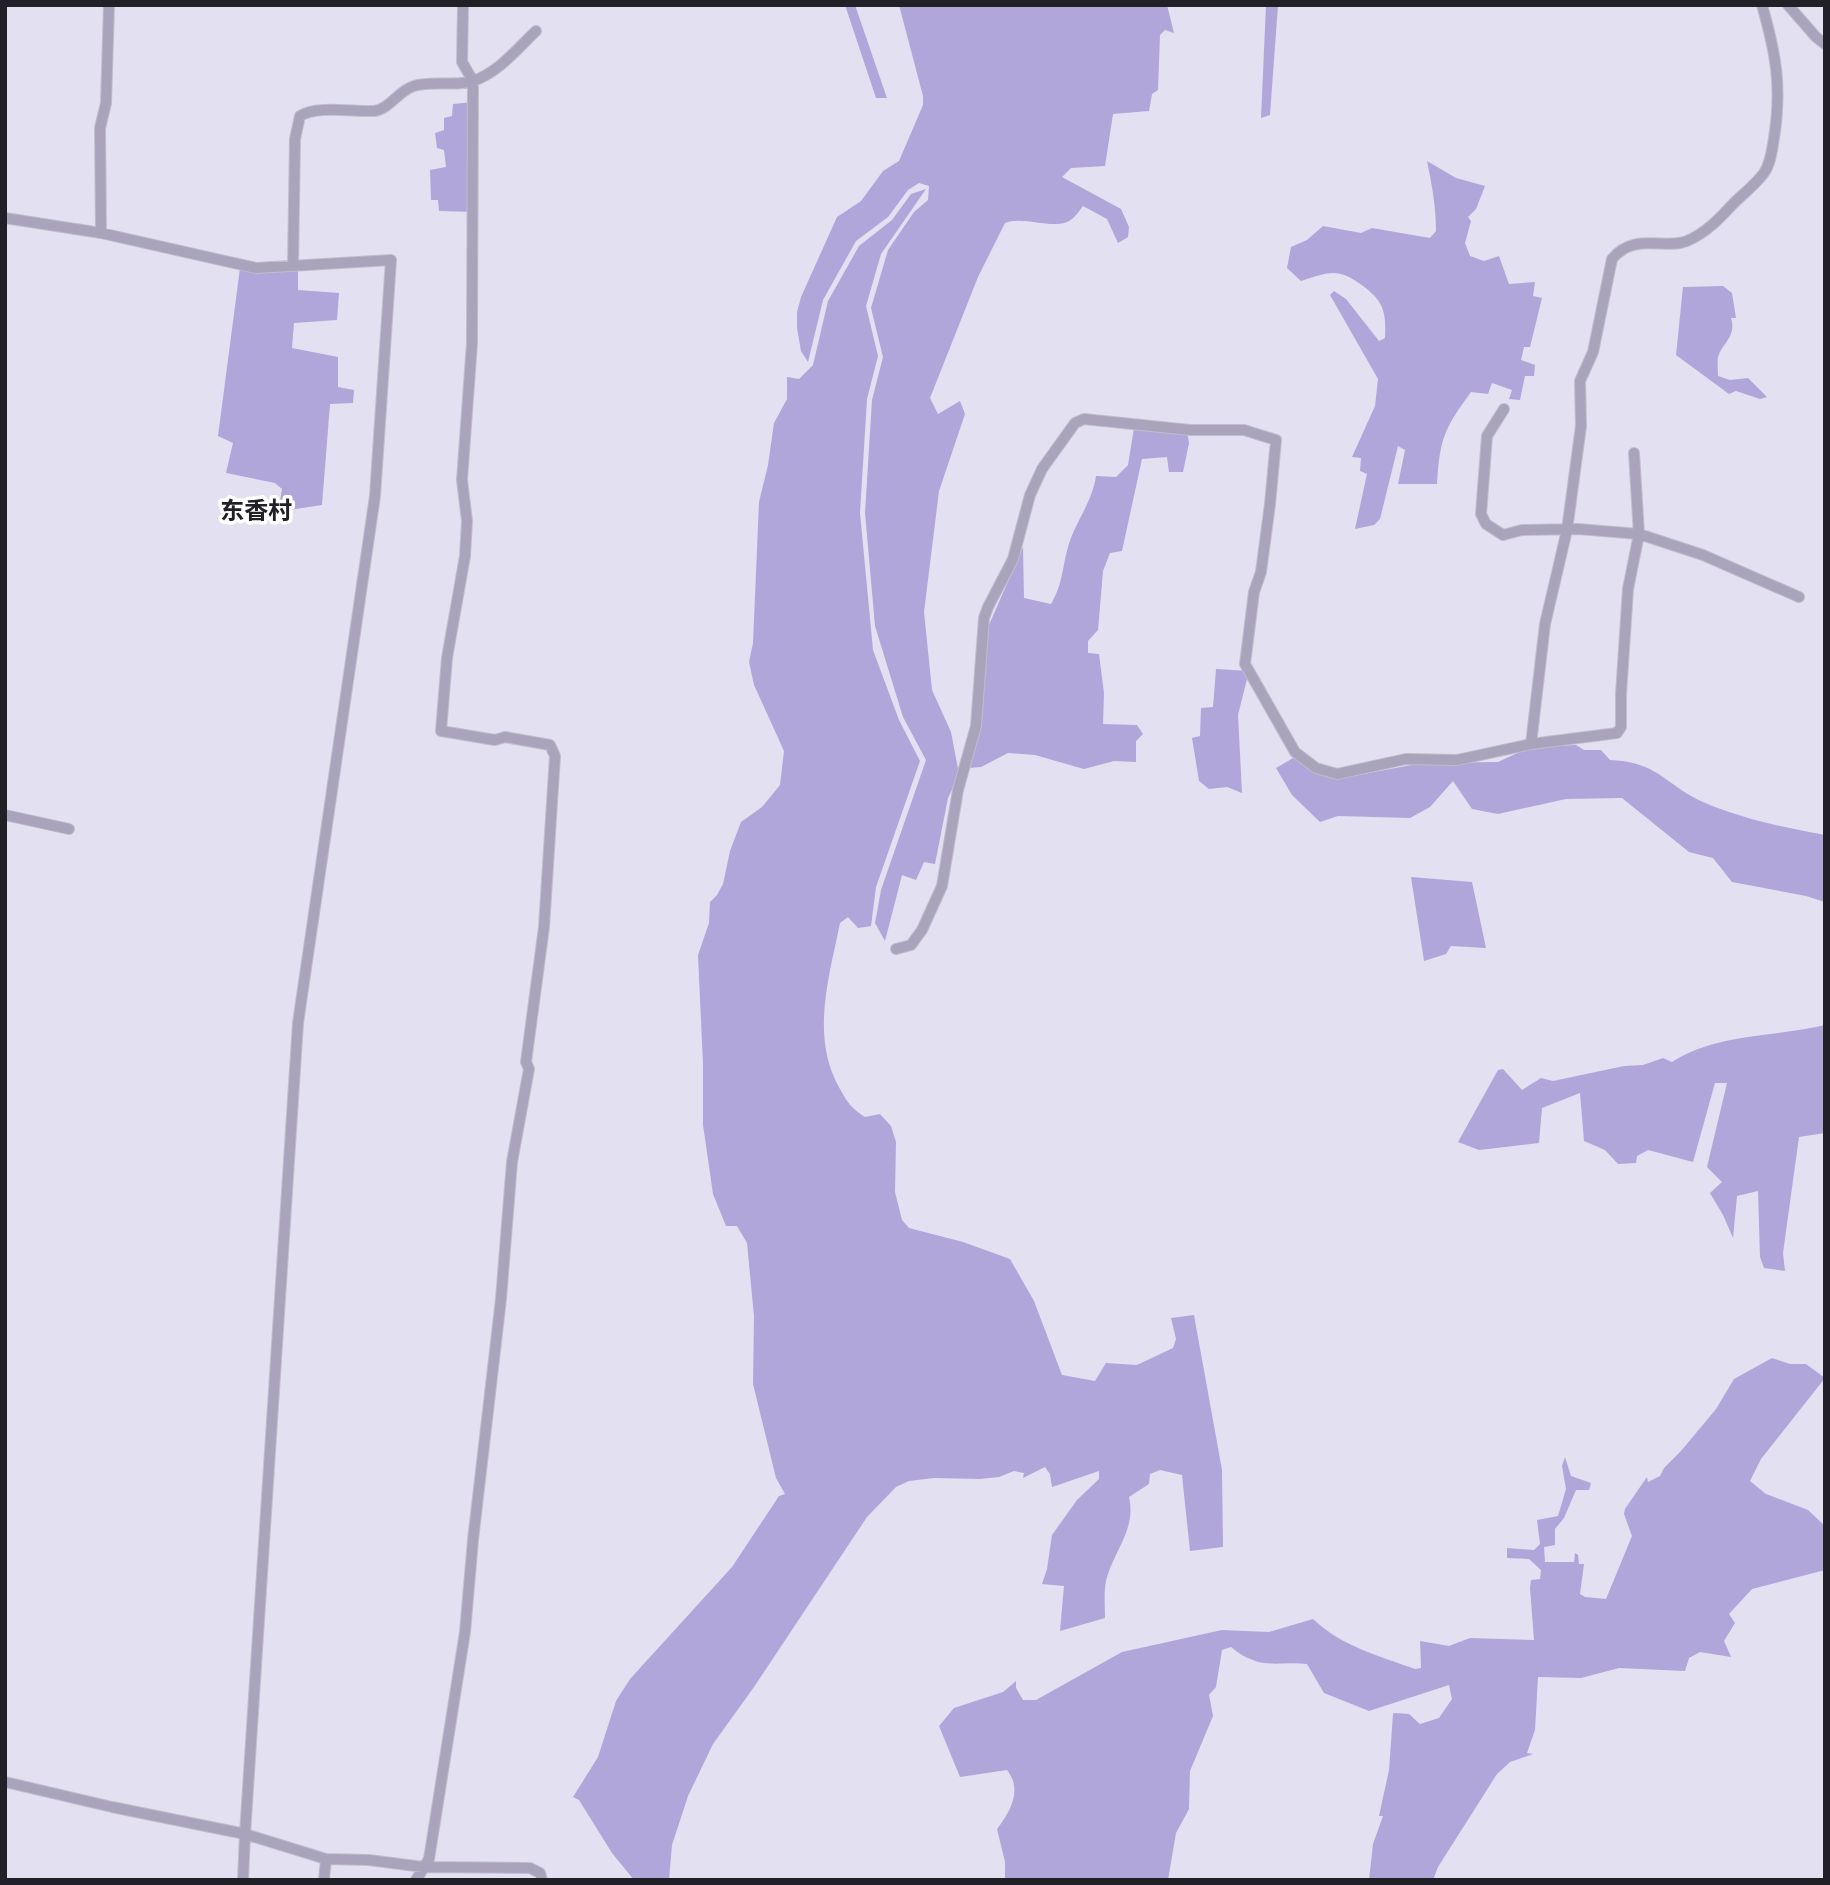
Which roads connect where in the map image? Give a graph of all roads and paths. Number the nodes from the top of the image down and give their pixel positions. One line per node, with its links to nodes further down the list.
1 (109, 5): 9 (street)
2 (463, 5): 7 (street)
3 (1762, 5): 13 (street)
4 (1788, 5): 6 (street)
5 (536, 31): 7 (street)
6 (1825, 44)
7 (473, 81): 10 (street); 23 (street)
8 (5, 218): 9 (street)
9 (101, 233): 10 (street)
10 (293, 265): 21 (street)
11 (1504, 409): 13 (street)
12 (1634, 453): 14 (street)
13 (1567, 530): 14 (street); 16 (street)
14 (1639, 534): 15 (street); 16 (street)
15 (1799, 597)
16 (1531, 744): 19 (street)
17 (5, 815): 18 (street)
18 (69, 829)
19 (895, 949)
20 (5, 1782): 21 (street)
21 (245, 1834): 22 (street); 24 (street)
22 (326, 1858): 23 (street); 25 (street)
23 (423, 1867): 26 (street); 27 (street)
24 (243, 1880)
25 (324, 1880)
26 (416, 1880)
27 (542, 1880)

